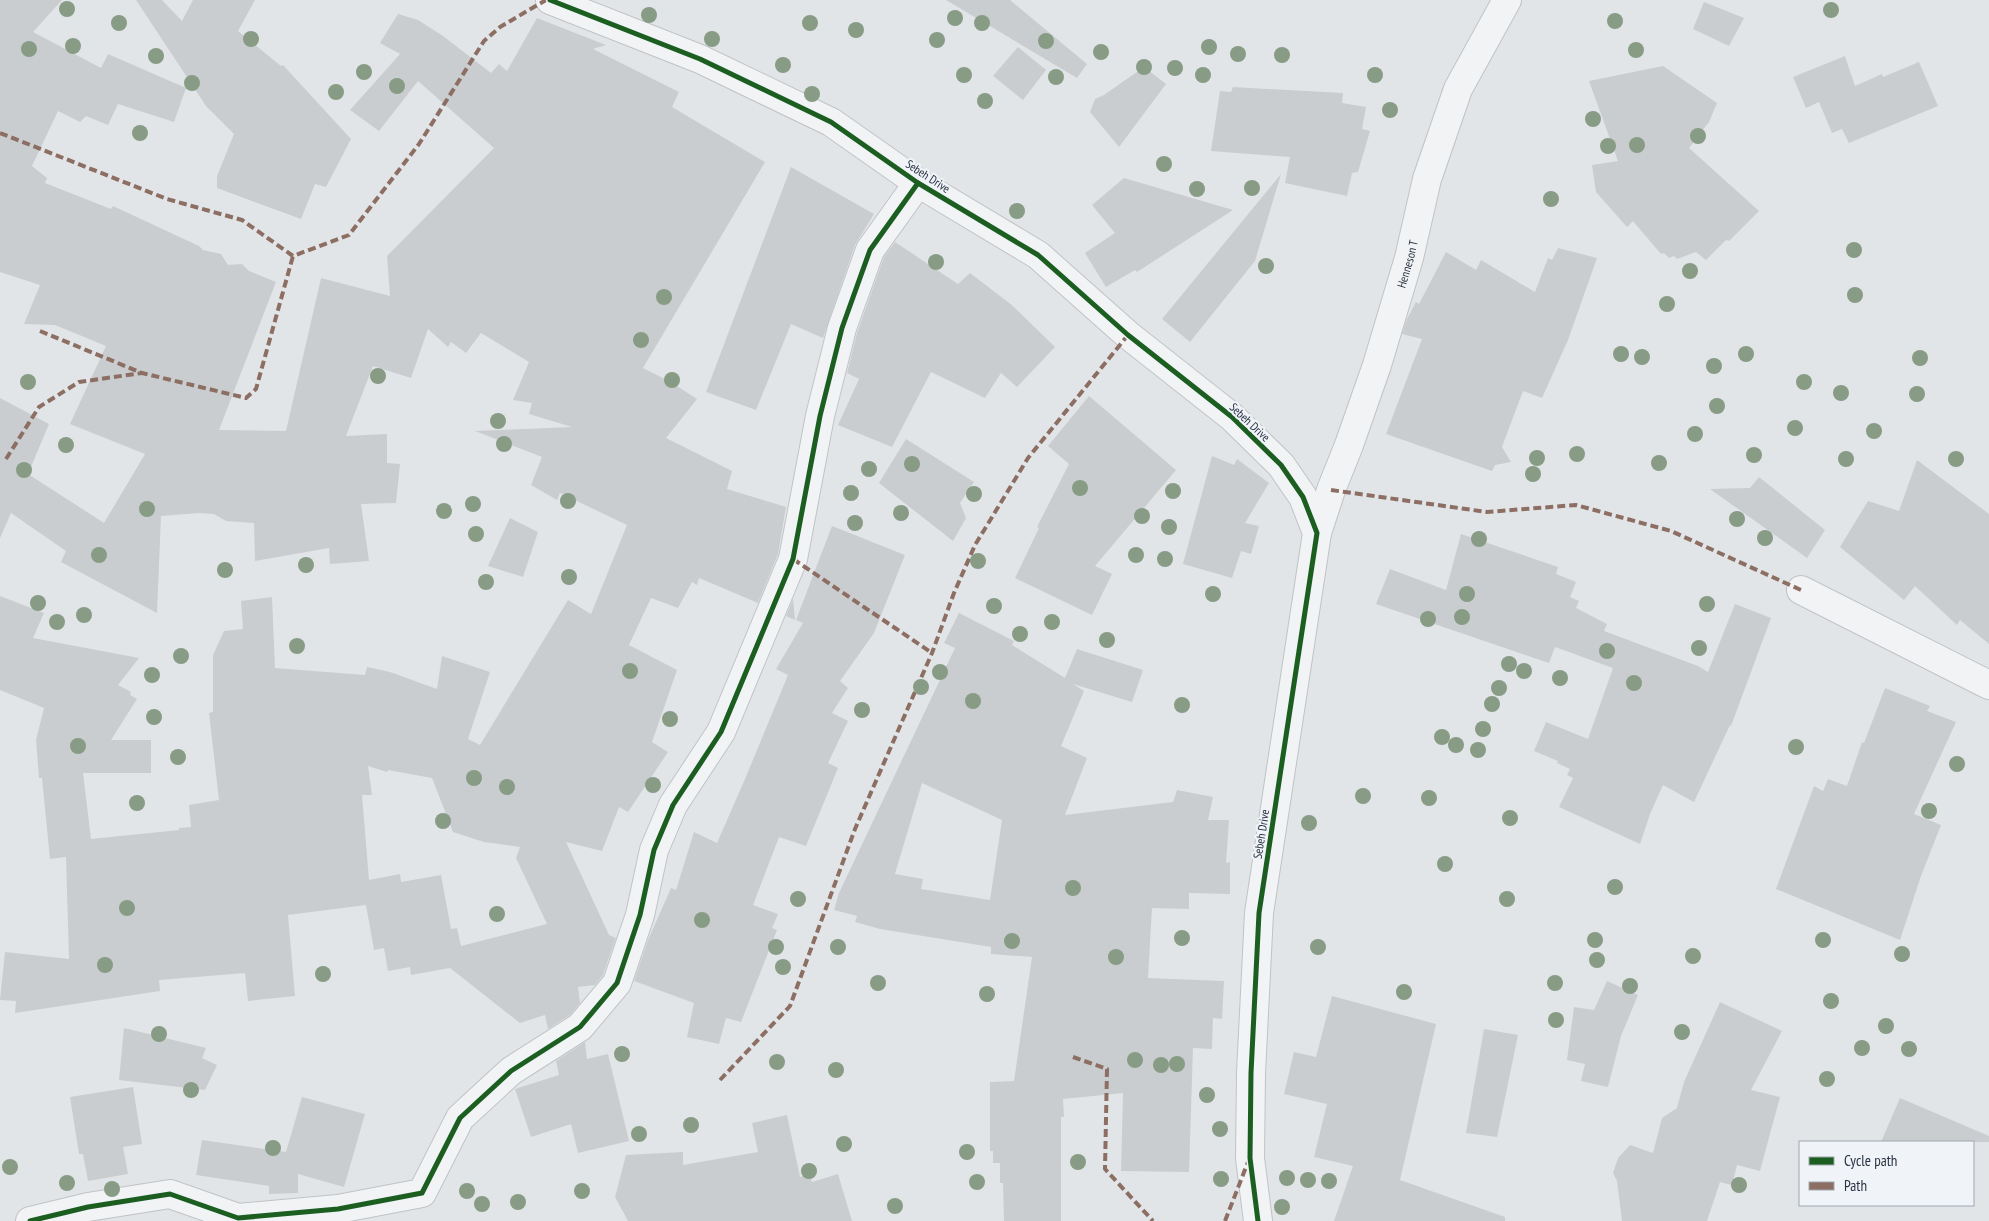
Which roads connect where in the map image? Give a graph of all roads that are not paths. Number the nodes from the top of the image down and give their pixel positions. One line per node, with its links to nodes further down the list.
1 (550, 0): 3 (street, Sebeh Drive)
2 (1507, 0): 4 (street, Henneson T)
3 (918, 183): 4 (street, Sebeh Drive); 7 (street)
4 (1317, 533): 8 (street, Sebeh Drive)
5 (1800, 590): 6 (street)
6 (1989, 685)
7 (30, 1221)
8 (1258, 1221)

